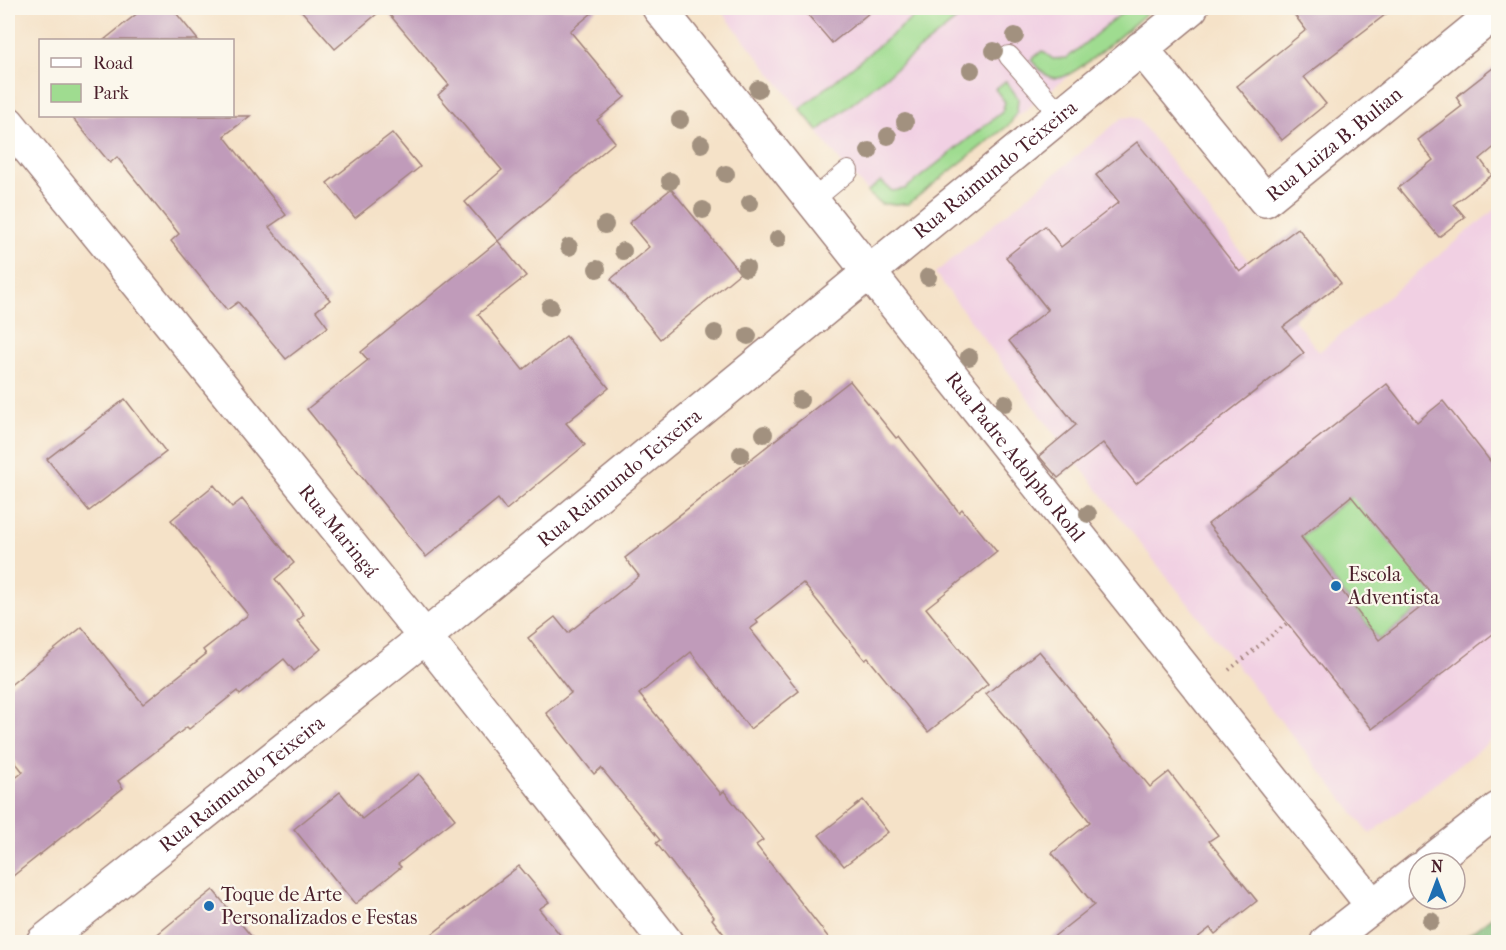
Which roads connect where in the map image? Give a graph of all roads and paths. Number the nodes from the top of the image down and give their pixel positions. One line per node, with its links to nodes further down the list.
1 (659, 8): 9 (street, Rua Padre Adolpho Rohl)
2 (1191, 8): 4 (street, Rua Raimundo Teixeira)
3 (1498, 10): 4 (street, Rua Luiza B. Bulian)
4 (1141, 48): 6 (street, Rua Raimundo Teixeira)
5 (1009, 56): 6 (lane)
6 (1060, 114): 10 (street, Rua Raimundo Teixeira)
7 (8, 123): 12 (street, Rua Maringá)
8 (848, 171): 9 (lane)
9 (813, 200): 10 (street, Rua Padre Adolpho Rohl)
10 (869, 270): 12 (street, Rua Raimundo Teixeira); 13 (street, Rua Padre Adolpho Rohl)
11 (1287, 622): 13 (path)
12 (425, 637): 18 (street, Rua Raimundo Teixeira); 19 (street, Rua Maringá)
13 (1203, 692): 17 (street, Rua Padre Adolpho Rohl)
14 (1498, 809): 15 (street)
15 (1444, 851)
16 (1407, 879): 17 (street)
17 (1373, 906): 20 (street)
18 (43, 942)
19 (666, 942)
20 (1327, 942)

